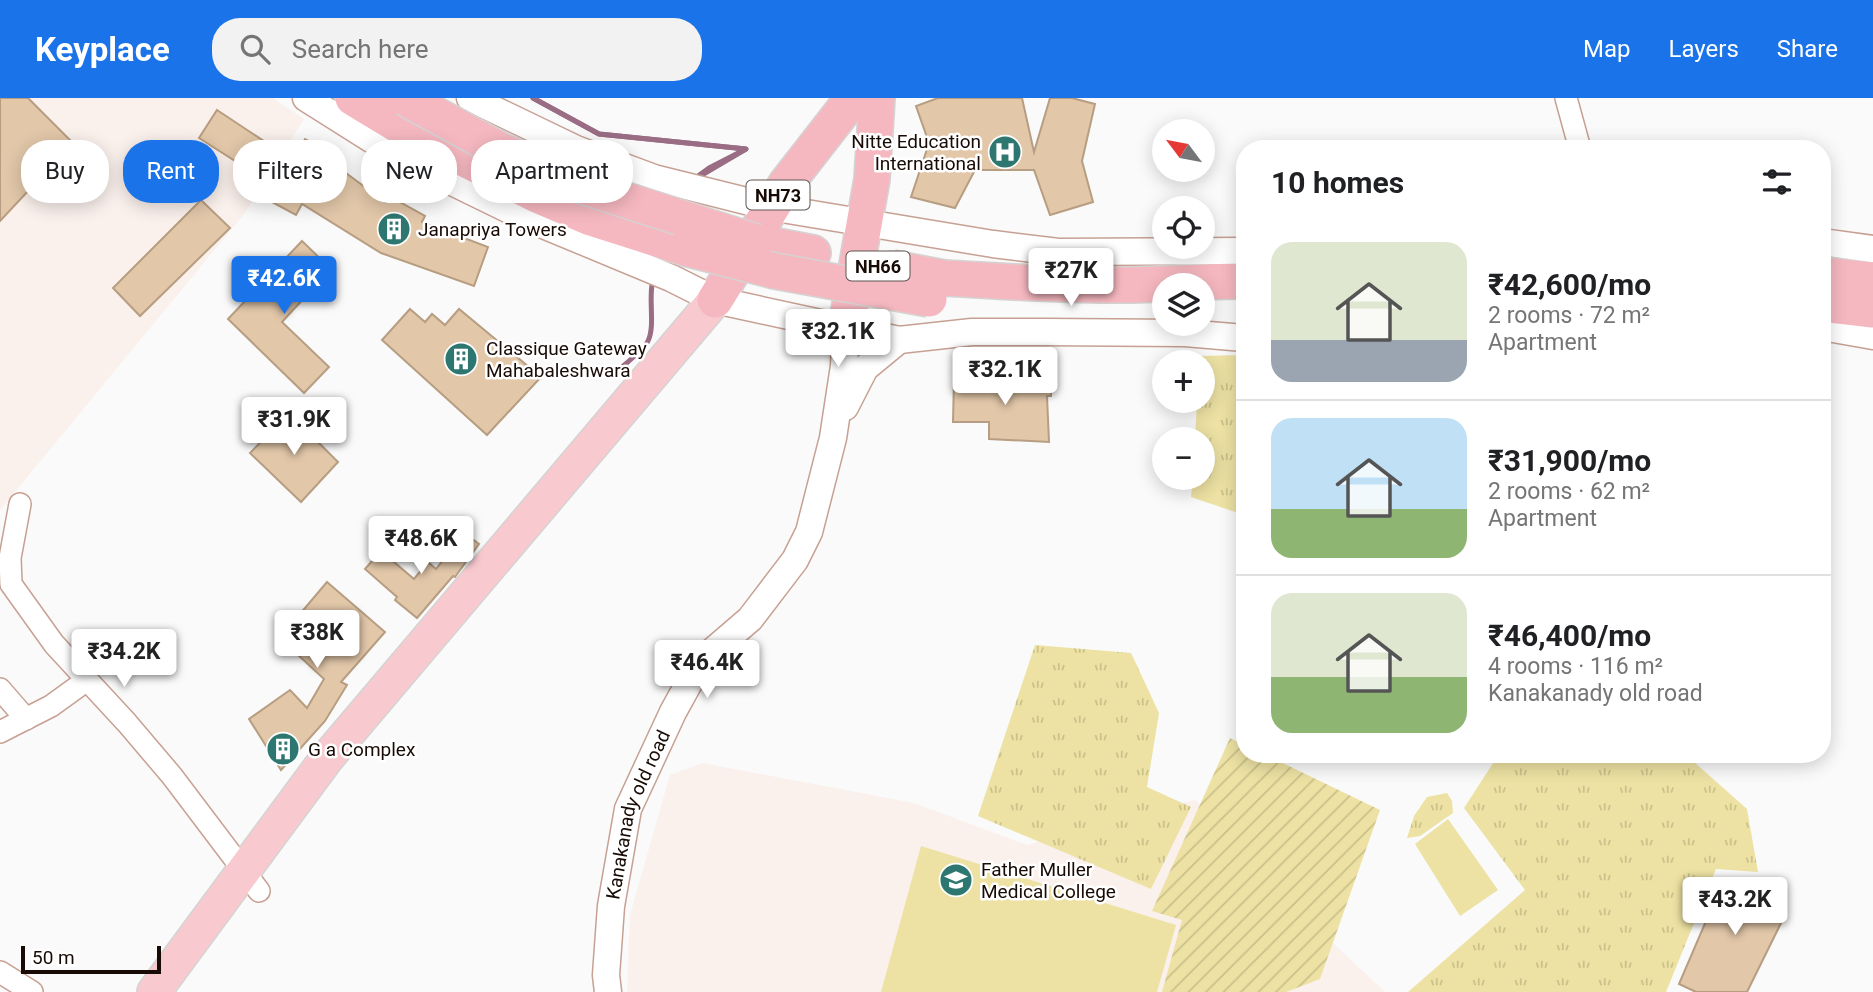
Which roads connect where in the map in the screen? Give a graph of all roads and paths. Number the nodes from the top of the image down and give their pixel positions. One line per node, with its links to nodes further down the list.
1 (306, 98): 18 (street)
2 (353, 98): 17 (highway, NH66, bridge)
3 (405, 98): 17 (highway, NH66, bridge)
4 (470, 98): 9 (street)
5 (851, 98): 9 (highway, NH73)
6 (877, 98): 10 (highway)
7 (1566, 98): 8 (street)
8 (1578, 140)
9 (770, 207): 10 (street); 18 (highway, NH73)
10 (863, 222): 13 (street); 24 (highway)
11 (1831, 243): 12 (street)
12 (1873, 249)
13 (1236, 251)
14 (1831, 276): 15 (highway)
15 (1873, 280)
16 (1236, 281): 17 (highway, NH66)
17 (937, 288): 22 (highway, NH66)
18 (715, 300): 24 (street); 35 (main road)
19 (1236, 303): 20 (highway)
20 (1215, 304)
21 (1831, 304): 23 (highway)
22 (1152, 305)
23 (1873, 310)
24 (846, 327): 28 (street); 29 (street)
25 (1831, 329): 26 (street)
26 (1873, 336)
27 (1236, 337): 28 (street)
28 (899, 340): 29 (street)
29 (833, 438): 39 (street, Kanakanady old road)
30 (20, 504): 31 (street)
31 (87, 680): 33 (street); 35 (street)
32 (0, 689): 33 (street)
33 (26, 719): 34 (street)
34 (0, 732)
35 (250, 881): 38 (main road)
36 (0, 972): 37 (street)
37 (32, 992)
38 (154, 992)
39 (608, 992)

